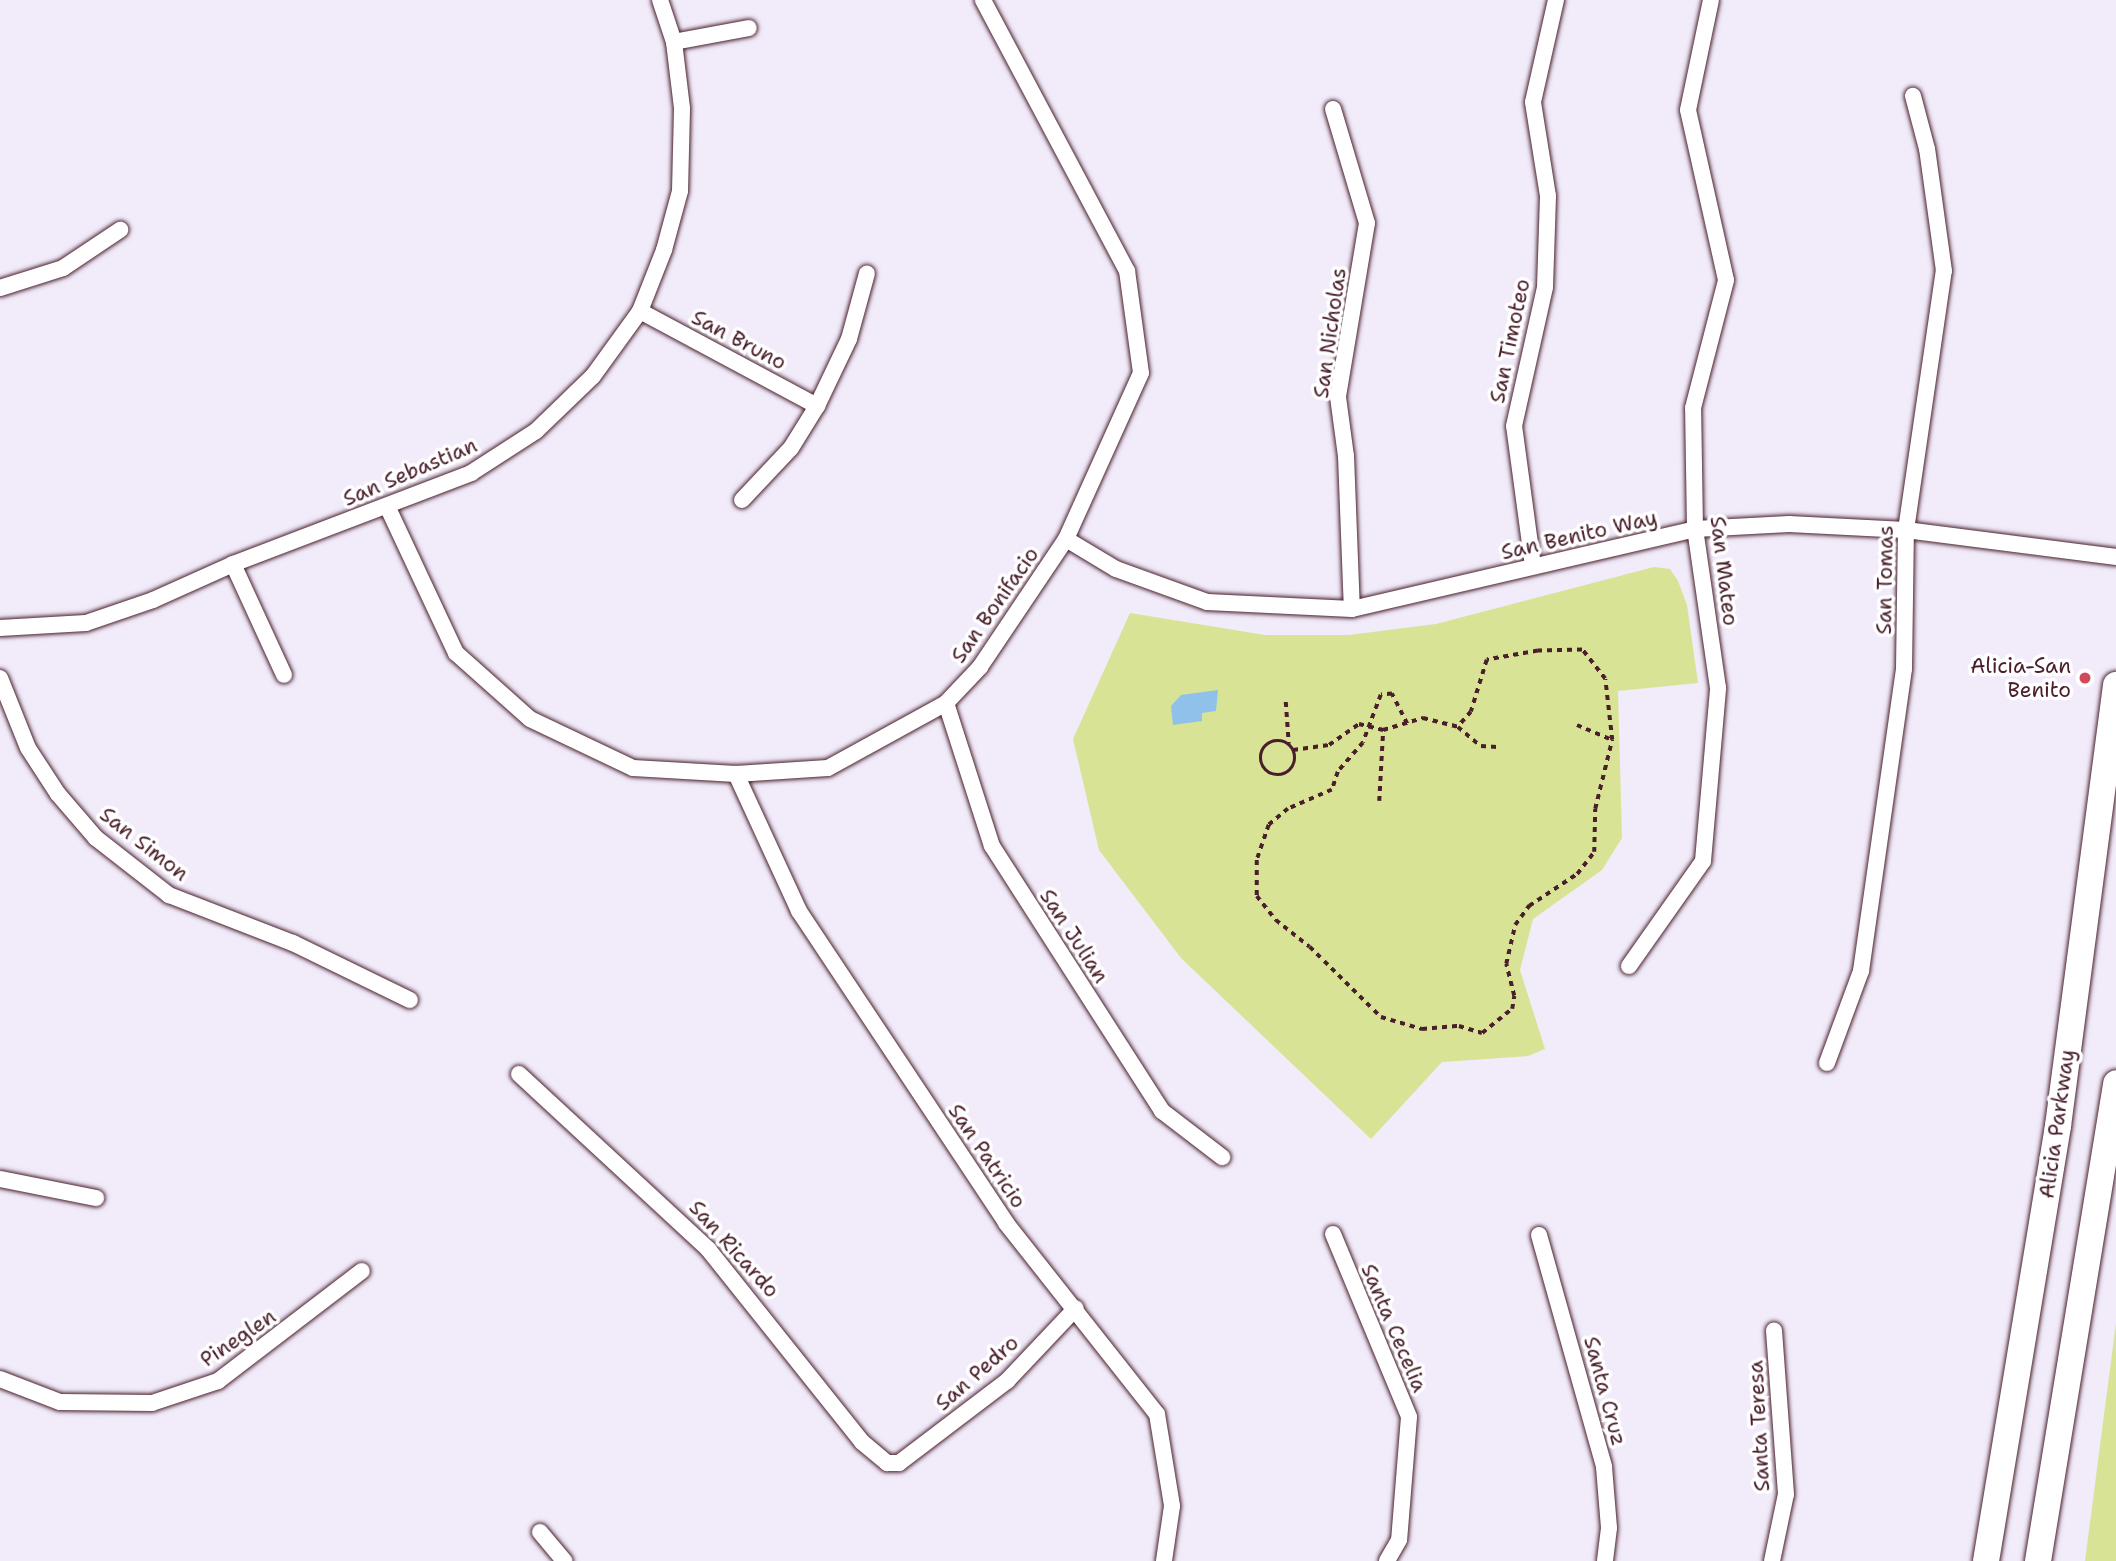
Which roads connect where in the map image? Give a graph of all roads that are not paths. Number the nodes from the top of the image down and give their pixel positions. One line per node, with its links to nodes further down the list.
1 (660, 0): 6 (street, San Sebastian)
2 (983, 0): 18 (street, San Bonifacio)
3 (1556, 0): 21 (street, San Timoteo)
4 (1712, 0): 16 (street, San Mateo)
5 (749, 28): 6 (street)
6 (674, 42): 12 (street, San Sebastian)
7 (1913, 96): 17 (street, San Tomas)
8 (1333, 109): 22 (street, San Nicholas)
9 (120, 230): 11 (street)
10 (867, 273): 13 (street)
11 (0, 288)
12 (640, 311): 13 (street, San Bruno); 15 (street, San Sebastian)
13 (817, 406): 14 (street)
14 (742, 500)
15 (388, 508): 20 (street, San Sebastian); 28 (street, San Bonifacio)
16 (1695, 529): 17 (street, San Benito Way); 21 (street, San Benito Way); 29 (street, San Mateo)
17 (1906, 530): 19 (street, San Benito Way); 31 (street, San Tomas)
18 (1066, 539): 22 (street, San Benito Way); 27 (street, San Bonifacio)
19 (2116, 557)
20 (233, 564): 23 (street, San Sebastian); 24 (street)
21 (1533, 566): 22 (street, San Benito Way)
22 (1352, 609)
23 (0, 628)
24 (284, 675)
25 (0, 678): 30 (street, San Simon)
26 (2116, 685): 50 (main road, Alicia Parkway)
27 (946, 702): 28 (street, San Bonifacio); 34 (street, San Julian)
28 (736, 774): 40 (street, San Patricio)
29 (1629, 966)
30 (410, 1000)
31 (1827, 1063)
32 (519, 1074): 43 (street, San Ricardo)
33 (2116, 1083): 51 (main road)
34 (1222, 1157)
35 (0, 1179): 36 (street)
36 (96, 1198)
37 (1333, 1234): 47 (street, Santa Cecelia)
38 (1539, 1235): 48 (street, Santa Cruz)
39 (362, 1271): 42 (street, Pineglen)
40 (1076, 1308): 43 (street, San Pedro); 46 (street, San Patricio)
41 (1774, 1330): 49 (street, Santa Teresa)
42 (0, 1379)
43 (899, 1463)
44 (540, 1532): 45 (street)
45 (564, 1561)
46 (1164, 1561)
47 (1387, 1561)
48 (1605, 1561)
49 (1772, 1561)
50 (1986, 1561)
51 (2038, 1561)

